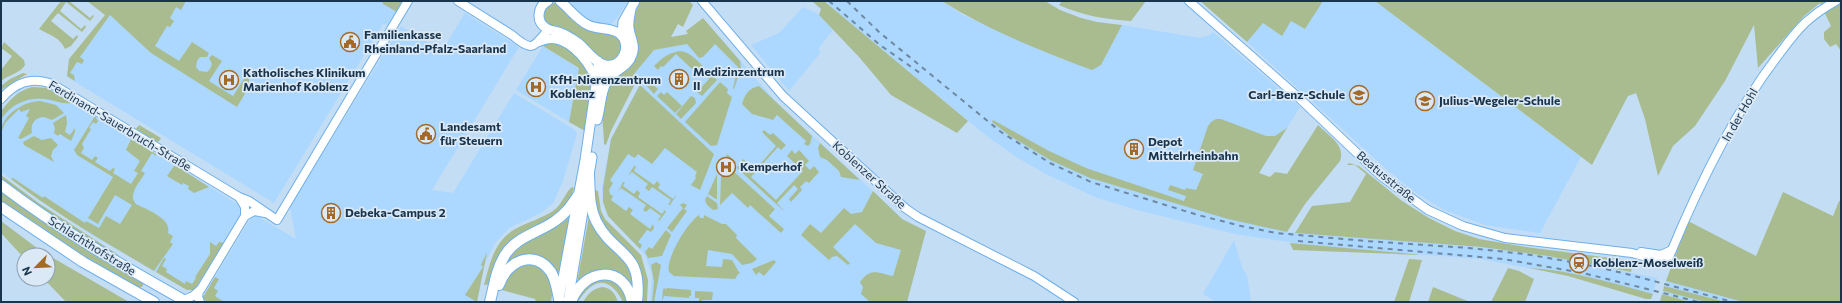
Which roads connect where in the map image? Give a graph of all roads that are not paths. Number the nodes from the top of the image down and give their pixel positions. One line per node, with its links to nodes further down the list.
1 (408, 1): 24 (street, Ferdinand-Sauerbruch-Straße)
2 (458, 1): 11 (street)
3 (548, 1): 9 (main road)
4 (702, 1): 39 (street, Koblenzer Straße)
5 (1190, 1): 26 (street, Beatusstraße)
6 (1836, 1): 26 (street, In der Hohl)
7 (564, 2): 10 (main road)
8 (632, 4): 10 (main road); 12 (main road); 18 (main road)
9 (546, 28): 11 (street); 13 (street); 14 (main road)
10 (608, 30): 12 (main road)
11 (512, 35): 13 (street)
12 (622, 36): 15 (main road)
13 (536, 44): 16 (street)
14 (598, 61): 15 (main road); 16 (main road)
15 (610, 65): 18 (main road)
16 (596, 80): 21 (main road)
17 (1, 99): 22 (street, Ferdinand-Sauerbruch-Straße)
18 (597, 120): 19 (main road)
19 (589, 175): 31 (main road); 38 (main road)
20 (1, 185): 27 (main road, Schlachthofstraße)
21 (579, 194): 31 (main road); 34 (main road)
22 (239, 197): 24 (street, Ferdinand-Sauerbruch-Straße); 25 (street)
23 (1, 207): 29 (main road, Schlachthofstraße)
24 (266, 213): 25 (street)
25 (246, 216): 28 (street)
26 (1664, 258)
27 (150, 282): 29 (main road); 30 (main road, Schlachthofstraße)
28 (199, 291): 30 (street); 33 (street)
29 (143, 296): 32 (main road, Schlachthofstraße)
30 (183, 301)
31 (562, 301): 35 (main road)
32 (155, 302)
33 (200, 302)
34 (490, 302)
35 (495, 302)
36 (571, 302): 37 (main road)
37 (632, 302)
38 (637, 302)
39 (1074, 302)

